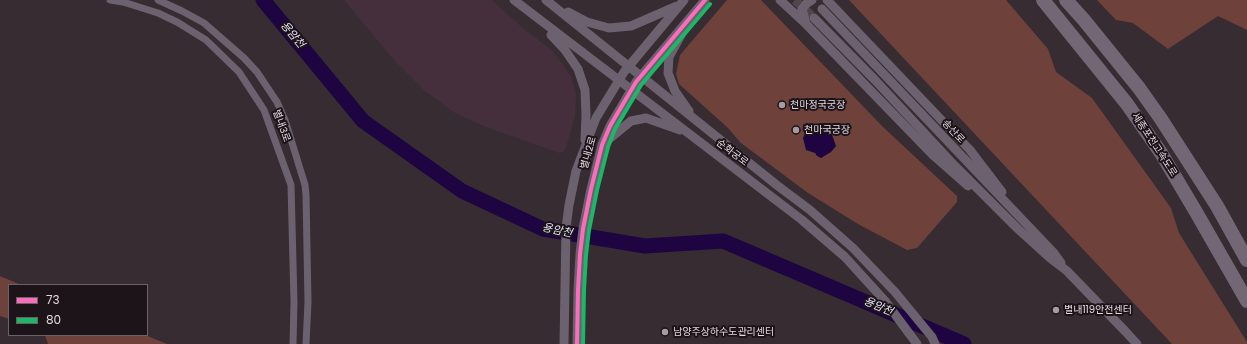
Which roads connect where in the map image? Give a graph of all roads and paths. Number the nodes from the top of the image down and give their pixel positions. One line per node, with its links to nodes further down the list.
1 (110, 0): 31 (street, 별내3로)
2 (158, 0): 32 (street, 별내3로)
3 (514, 0): 14 (street, 순화궁로)
4 (546, 0): 12 (street); 18 (street, 순화궁로)
5 (705, 0): 15 (street, 별내2로)
6 (780, 0): 17 (street)
7 (812, 0): 17 (street)
8 (817, 0): 11 (street)
9 (1043, 0): 30 (highway, 세종포천고속도로)
10 (1066, 0): 28 (highway, 세종포천고속도로)
11 (828, 1): 26 (street)
12 (682, 2): 18 (street, 별내2로)
13 (822, 9): 26 (street, 송산로)
14 (536, 17): 20 (street, 순화궁로); 25 (street)
15 (690, 18): 19 (street, 별내2로); 22 (street)
16 (814, 18): 27 (street, 송산로)
17 (806, 24): 27 (street)
18 (629, 66): 19 (street, 순화궁로); 20 (street, 별내2로)
19 (641, 76): 21 (street, 별내2로); 22 (street, 순화궁로)
20 (619, 80): 21 (street, 순화궁로); 25 (street, 별내2로)
21 (631, 90): 23 (street, 순화궁로); 24 (street, 별내2로)
22 (694, 119): 36 (street, 순화궁로)
23 (687, 133): 24 (street); 35 (street, 순화궁로)
24 (602, 145): 34 (street, 별내2로)
25 (585, 148): 33 (street, 별내2로)
26 (1025, 223): 29 (street, 송산로)
27 (1018, 229): 29 (street, 송산로)
28 (1247, 260)
29 (1067, 270): 37 (street, 송산로)
30 (1247, 301)
31 (293, 344)
32 (306, 344)
33 (564, 344)
34 (577, 344)
35 (917, 344)
36 (936, 344)
37 (1137, 344)

